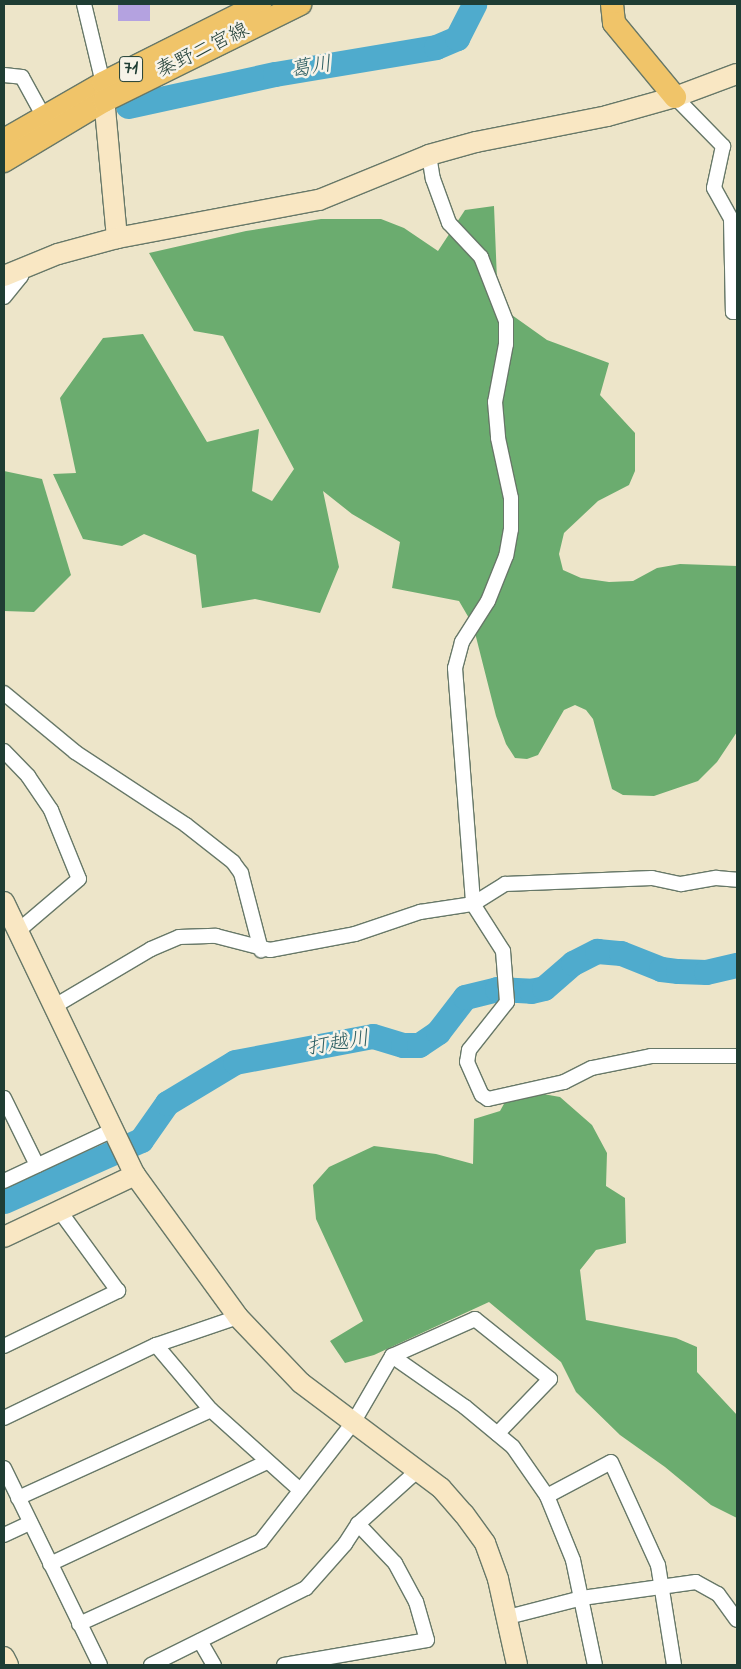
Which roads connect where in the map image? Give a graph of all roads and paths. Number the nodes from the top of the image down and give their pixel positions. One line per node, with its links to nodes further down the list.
1 (84, 4): 7 (street)
2 (260, 4): 7 (main road, 秦野二宮線 / 71)
3 (300, 4): 7 (main road, 秦野二宮線 / 71)
4 (612, 4): 8 (main road)
5 (737, 74): 8 (street)
6 (4, 75): 9 (street)
7 (107, 94): 9 (main road, 秦野二宮線 / 71); 14 (main road, 秦野二宮線 / 71); 15 (street)
8 (675, 98): 12 (street); 13 (street)
9 (44, 117): 10 (main road, 秦野二宮線 / 71)
10 (4, 140)
11 (737, 142): 12 (street)
12 (724, 146): 19 (street)
13 (429, 156): 15 (street); 24 (street)
14 (4, 161)
15 (117, 238): 16 (street)
16 (22, 267): 17 (street); 18 (street)
17 (4, 276)
18 (4, 297)
19 (737, 312)
20 (4, 693): 26 (street)
21 (4, 752): 25 (street)
22 (737, 880): 24 (street)
23 (4, 902): 25 (street)
24 (473, 904): 26 (street); 28 (street)
25 (18, 931): 27 (street)
26 (261, 950): 27 (street)
27 (53, 1006): 30 (street)
28 (737, 1056)
29 (4, 1099): 31 (street)
30 (115, 1134): 31 (street); 32 (street)
31 (37, 1165): 33 (street)
32 (132, 1171): 34 (street); 36 (street)
33 (4, 1181)
34 (59, 1210): 35 (street); 38 (street)
35 (4, 1236)
36 (238, 1317): 37 (street); 42 (street)
37 (156, 1345): 40 (street); 41 (street)
38 (4, 1346)
39 (392, 1356): 42 (street); 43 (street); 43 (street)
40 (211, 1410): 44 (street); 49 (street)
41 (4, 1418)
42 (353, 1423): 46 (street); 47 (street)
43 (497, 1434): 48 (street)
44 (267, 1462): 47 (street); 53 (street)
45 (4, 1468): 49 (street)
46 (416, 1472): 51 (street); 56 (street)
47 (300, 1490): 58 (street)
48 (547, 1496): 54 (street); 55 (street)
49 (18, 1498): 50 (street)
50 (30, 1522): 52 (street); 53 (street)
51 (358, 1524): 59 (street); 65 (street)
52 (4, 1534)
53 (50, 1564): 58 (street)
54 (661, 1586): 55 (street); 57 (street); 68 (street)
55 (582, 1598): 56 (street); 67 (street)
56 (508, 1617): 66 (street)
57 (737, 1620)
58 (79, 1624): 62 (street)
59 (200, 1641): 63 (street); 64 (street)
60 (4, 1657): 61 (street)
61 (8, 1665)
62 (100, 1665)
63 (151, 1665)
64 (214, 1665)
65 (284, 1665)
66 (516, 1665)
67 (595, 1665)
68 (674, 1665)

